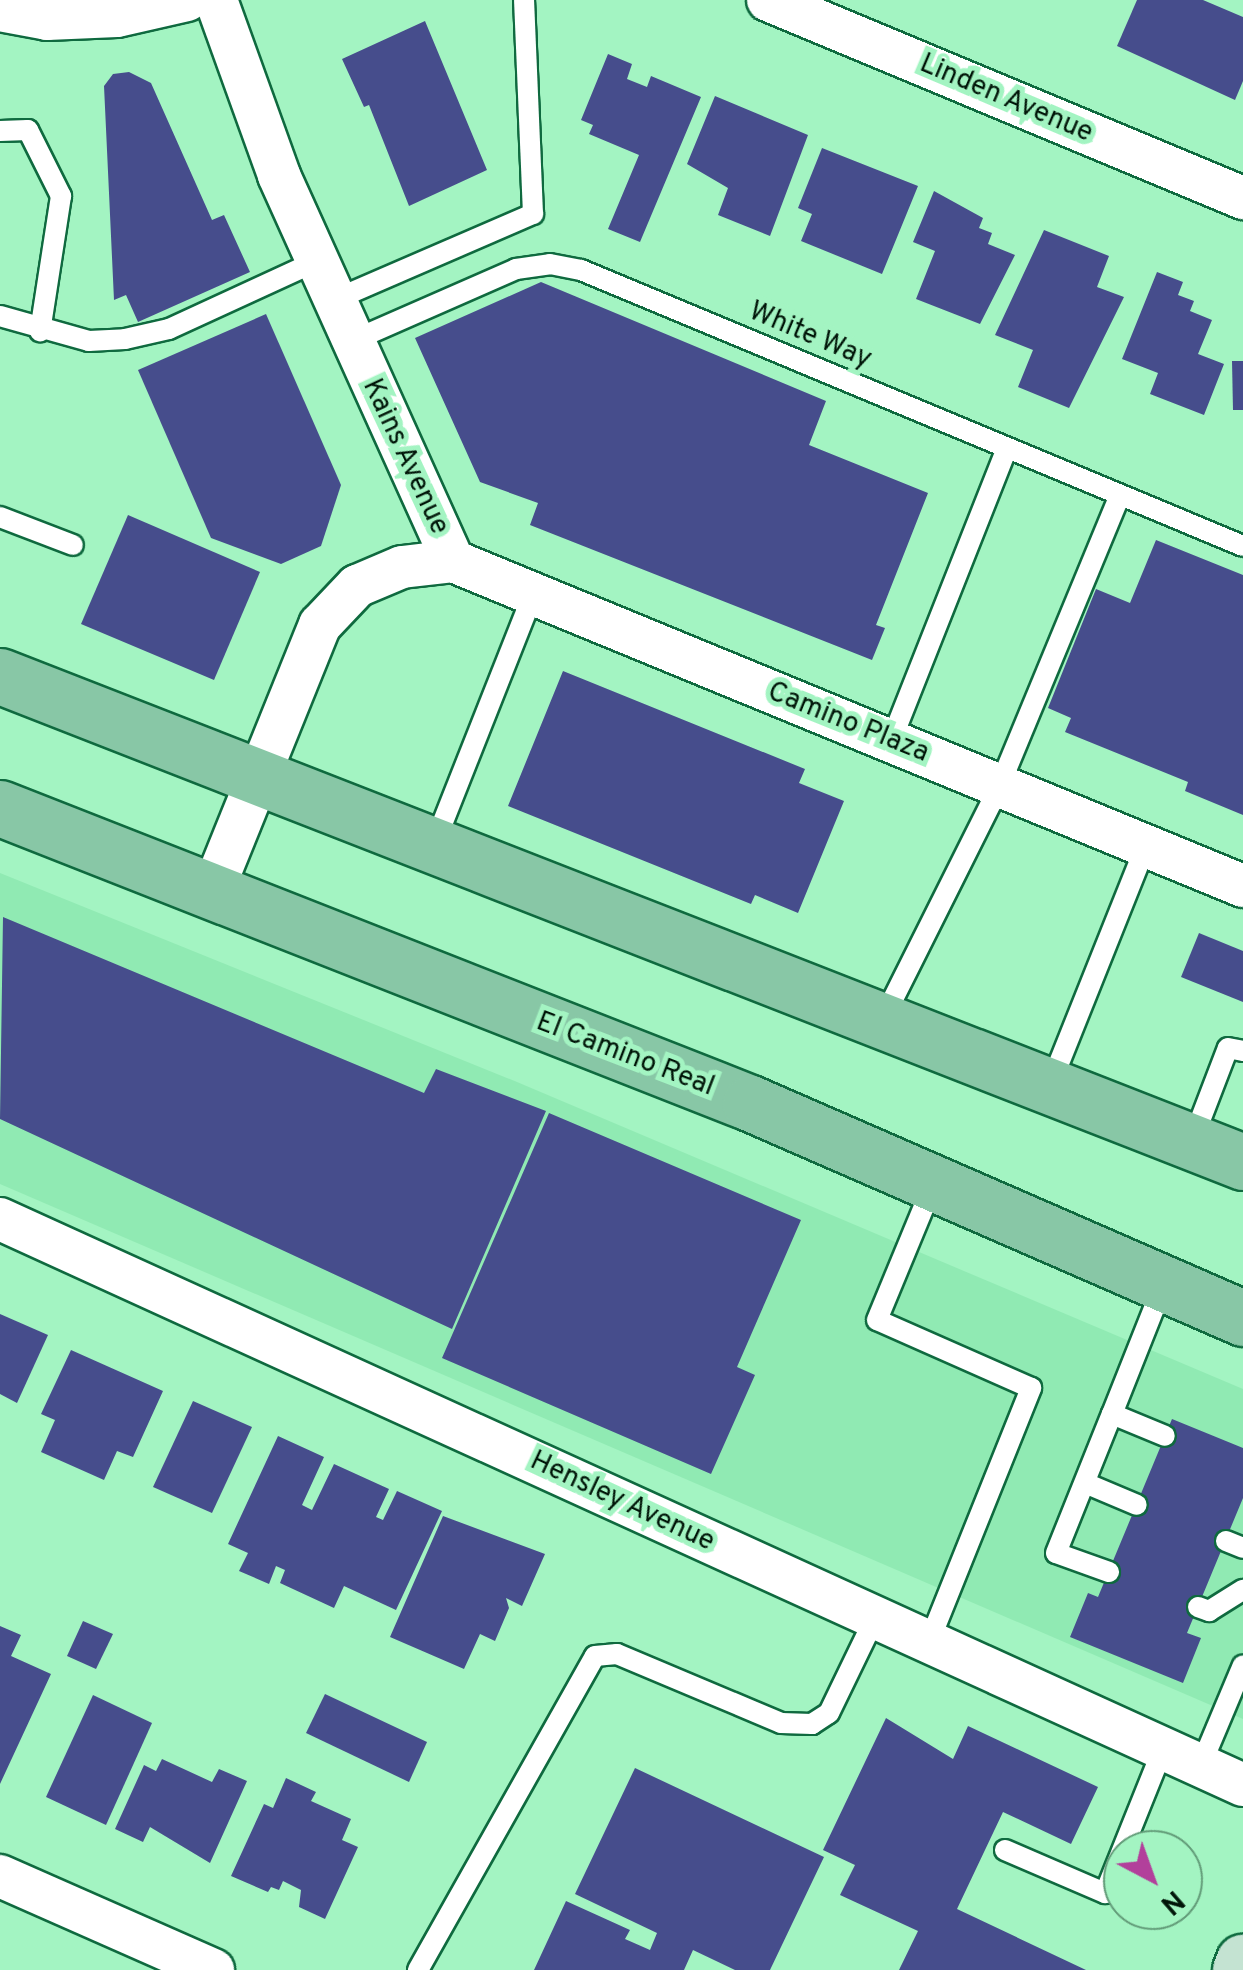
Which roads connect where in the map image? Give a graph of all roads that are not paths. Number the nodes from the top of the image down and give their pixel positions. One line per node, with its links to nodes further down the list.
1 (187, 0): 5 (street)
2 (216, 0): 8 (street, Kains Avenue)
3 (524, 0): 8 (lane)
4 (768, 0): 7 (street, Linden Avenue)
5 (0, 10)
6 (0, 131): 10 (lane)
7 (1243, 198)
8 (326, 280): 10 (lane); 11 (street, Kains Avenue)
9 (0, 316): 10 (lane)
10 (40, 331)
11 (352, 342): 12 (lane, White Way); 17 (street, Kains Avenue)
12 (1007, 448): 13 (lane, White Way); 20 (lane)
13 (1120, 495): 16 (lane, White Way); 22 (lane)
14 (0, 517): 15 (lane)
15 (73, 544)
16 (1243, 546)
17 (453, 561): 18 (street, Camino Plaza); 21 (street, Kains Avenue)
18 (533, 594): 20 (street, Camino Plaza); 25 (lane)
19 (0, 676): 21 (main road)
20 (891, 740): 22 (street, Camino Plaza)
21 (256, 781): 25 (main road); 27 (street, Kains Avenue)
22 (1000, 787): 24 (street, Camino Plaza); 28 (lane)
23 (0, 808): 27 (main road, El Camino Real)
24 (1146, 846): 26 (street, Camino Plaza); 30 (lane)
25 (432, 848): 28 (main road)
26 (1243, 886)
27 (212, 892): 33 (main road, El Camino Real)
28 (884, 1018): 30 (main road)
29 (1243, 1051): 31 (lane)
30 (1050, 1084): 31 (main road)
31 (1192, 1142): 32 (main road)
32 (1243, 1162)
33 (934, 1183): 35 (main road, El Camino Real); 45 (lane)
34 (0, 1220): 44 (street, Hensley Avenue)
35 (1164, 1284): 36 (main road, El Camino Real); 37 (lane)
36 (1243, 1318)
37 (1112, 1414): 38 (lane); 39 (lane)
38 (1165, 1436)
39 (1085, 1483): 40 (lane); 41 (lane)
40 (1137, 1504)
41 (1109, 1572)
42 (1243, 1590): 43 (lane)
43 (1198, 1607)
44 (875, 1618): 45 (street, Hensley Avenue); 53 (lane)
45 (928, 1642): 47 (street, Hensley Avenue)
46 (1243, 1664): 47 (lane)
47 (1182, 1757): 48 (street, Hensley Avenue); 49 (lane)
48 (1243, 1785)
49 (1005, 1850)
50 (0, 1876): 52 (street)
51 (1243, 1962): 54 (main road)
52 (213, 1970)
53 (418, 1970)
54 (1240, 1970)

